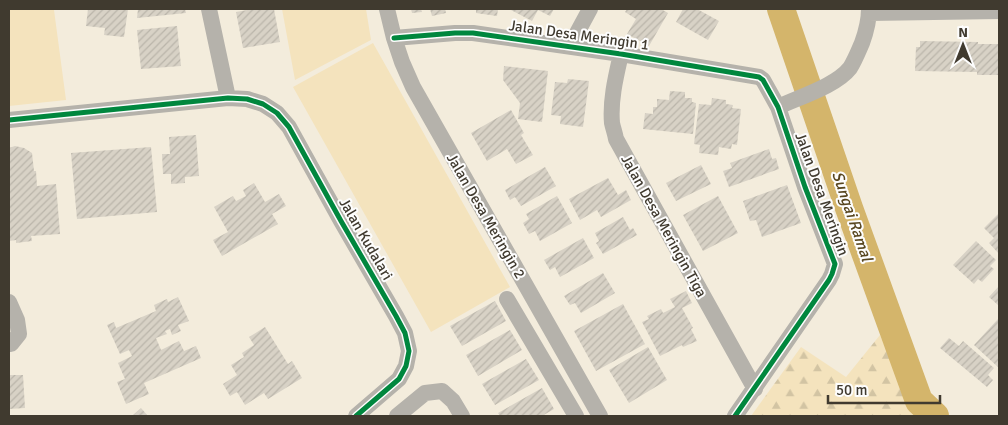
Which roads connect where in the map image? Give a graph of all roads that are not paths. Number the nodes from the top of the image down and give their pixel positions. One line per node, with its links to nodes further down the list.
1 (209, 9): 10 (street)
2 (387, 9): 6 (street, Jalan Desa Meringin 2)
3 (590, 9): 7 (street)
4 (869, 11): 5 (street); 11 (street)
5 (999, 11)
6 (394, 38): 7 (street, Jalan Desa Meringin 1); 21 (street, Jalan Desa Meringin 2)
7 (570, 46): 8 (street, Jalan Desa Meringin 1)
8 (621, 54): 9 (street, Jalan Desa Meringin 1); 16 (street, Jalan Desa Meringin Tiga)
9 (759, 77): 11 (street, Jalan Desa Meringin)
10 (228, 98): 12 (street, Jalan Kudalari); 17 (street, Jalan Kudalari)
11 (778, 107): 16 (street, Jalan Desa Meringin)
12 (9, 120)
13 (507, 299): 20 (street, Jalan Desa Meringin 2)
14 (9, 302): 15 (street)
15 (9, 344)
16 (755, 389): 22 (street, Jalan Desa Meringin)
17 (356, 416)
18 (397, 416): 19 (street)
19 (462, 416)
20 (576, 416)
21 (600, 416)
22 (735, 416)

